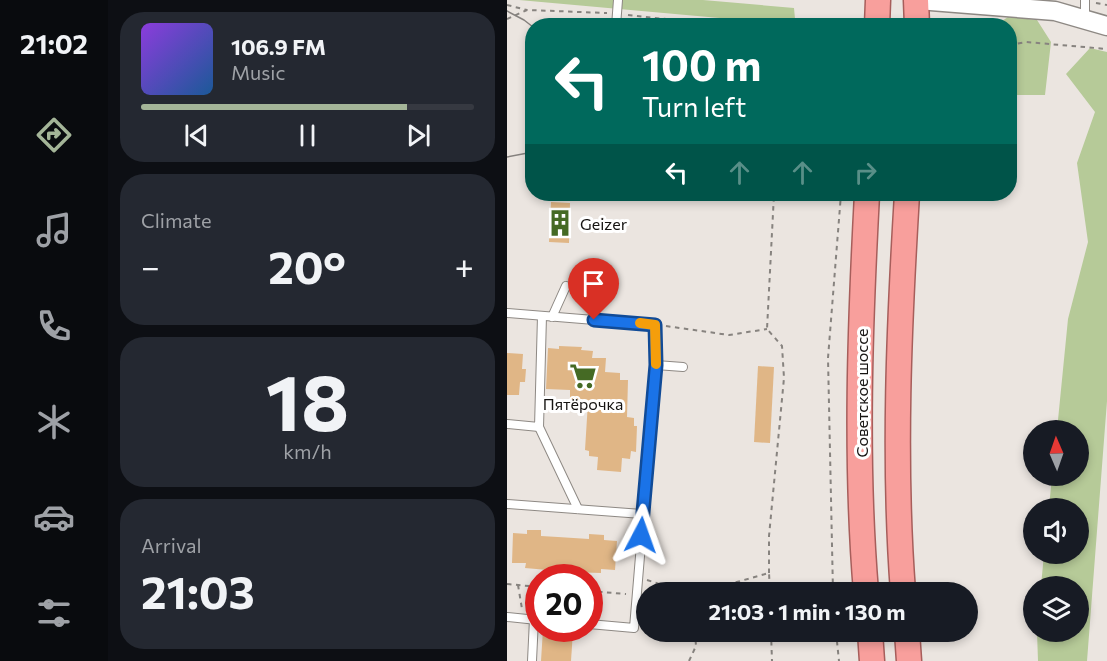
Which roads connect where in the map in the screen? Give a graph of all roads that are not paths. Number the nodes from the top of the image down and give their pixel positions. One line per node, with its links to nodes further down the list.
1 (618, 0): 5 (lane)
2 (878, 0): 6 (highway)
3 (917, 0): 7 (highway); 8 (street)
4 (1085, 0): 8 (lane)
5 (616, 18)
6 (877, 18)
7 (917, 18)
8 (1085, 20): 9 (street)
9 (1107, 26)
10 (867, 201): 23 (highway, Советское шоссе)
11 (907, 201): 24 (highway)
12 (566, 286): 15 (lane)
13 (507, 313): 14 (lane)
14 (541, 316): 15 (lane); 19 (lane)
15 (552, 317): 16 (lane)
16 (656, 365): 17 (lane); 22 (lane)
17 (683, 367)
18 (507, 424): 19 (lane)
19 (539, 427): 21 (lane)
20 (507, 504): 21 (lane)
21 (578, 508): 22 (lane)
22 (642, 514): 27 (lane)
23 (865, 582)
24 (902, 582)
25 (507, 617): 26 (lane)
26 (525, 618)
27 (603, 625)
28 (534, 642): 31 (lane)
29 (871, 642): 32 (highway)
30 (908, 642): 33 (highway)
31 (532, 661)
32 (873, 661)
33 (909, 661)

